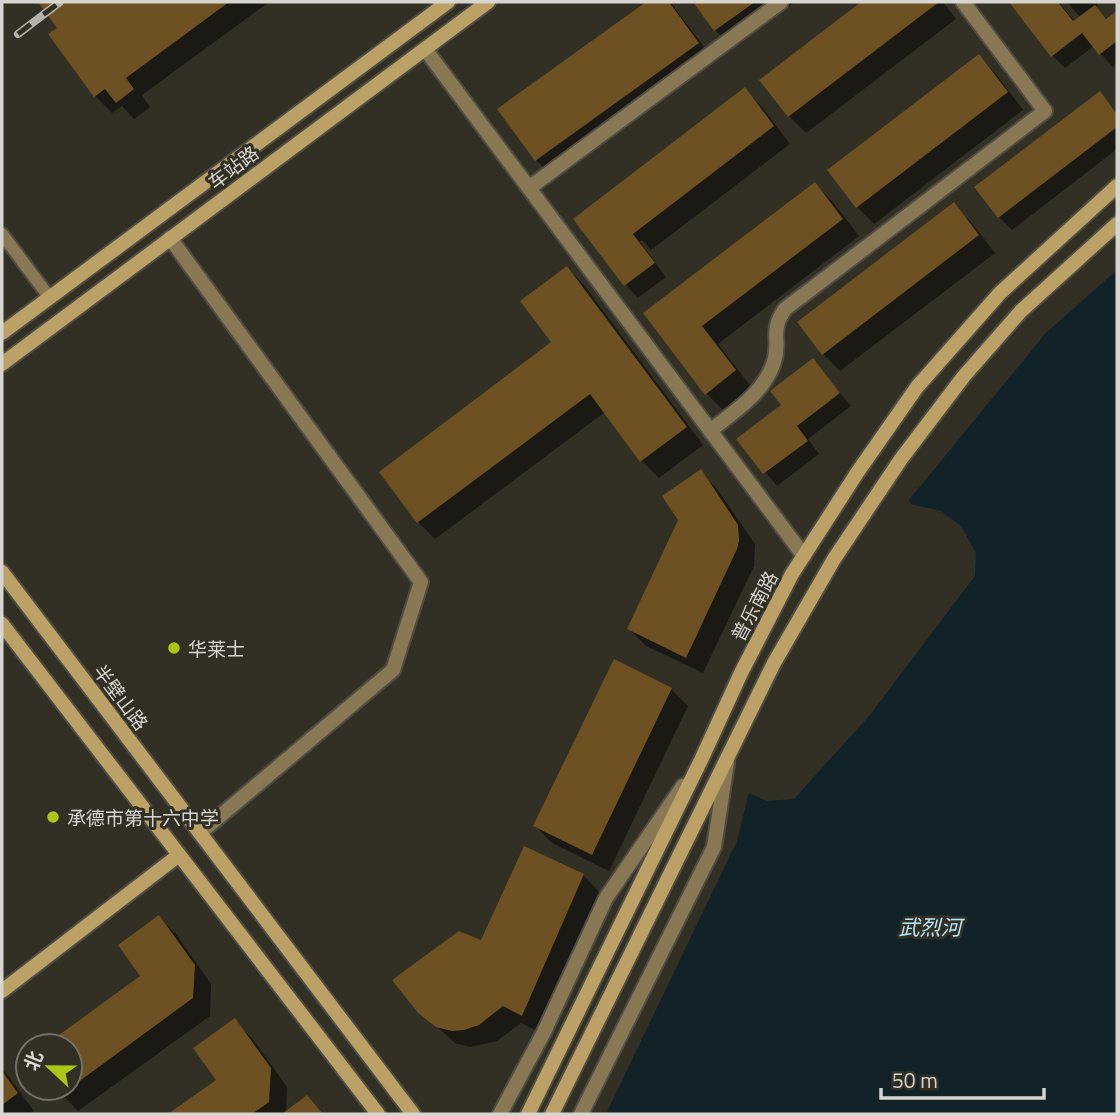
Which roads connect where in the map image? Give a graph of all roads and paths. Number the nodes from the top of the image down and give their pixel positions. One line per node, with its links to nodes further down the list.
1 (448, 2): 11 (main road, 车站路)
2 (488, 2): 5 (main road, 车站路)
3 (781, 2): 7 (street)
4 (963, 2): 14 (street)
5 (425, 49): 7 (street); 10 (main road, 车站路)
6 (1117, 186): 15 (main road, 普乐南路)
7 (529, 188): 14 (street)
8 (1117, 224): 18 (main road)
9 (2, 234): 11 (lane)
10 (170, 238): 13 (main road, 车站路); 20 (street)
11 (50, 298): 12 (main road, 车站路)
12 (2, 333)
13 (2, 364)
14 (710, 432): 15 (street)
15 (804, 556): 19 (main road, 普乐南路)
16 (2, 572): 20 (main road, 半壁山路)
17 (2, 624): 21 (main road)
18 (728, 755): 27 (main road); 28 (street)
19 (702, 758): 25 (street); 26 (main road, 普乐南路)
20 (204, 839): 24 (main road, 半壁山路)
21 (182, 859): 22 (main road); 23 (main road)
22 (2, 991)
23 (378, 1114)
24 (413, 1114)
25 (499, 1114)
26 (528, 1114)
27 (552, 1114)
28 (581, 1114)

